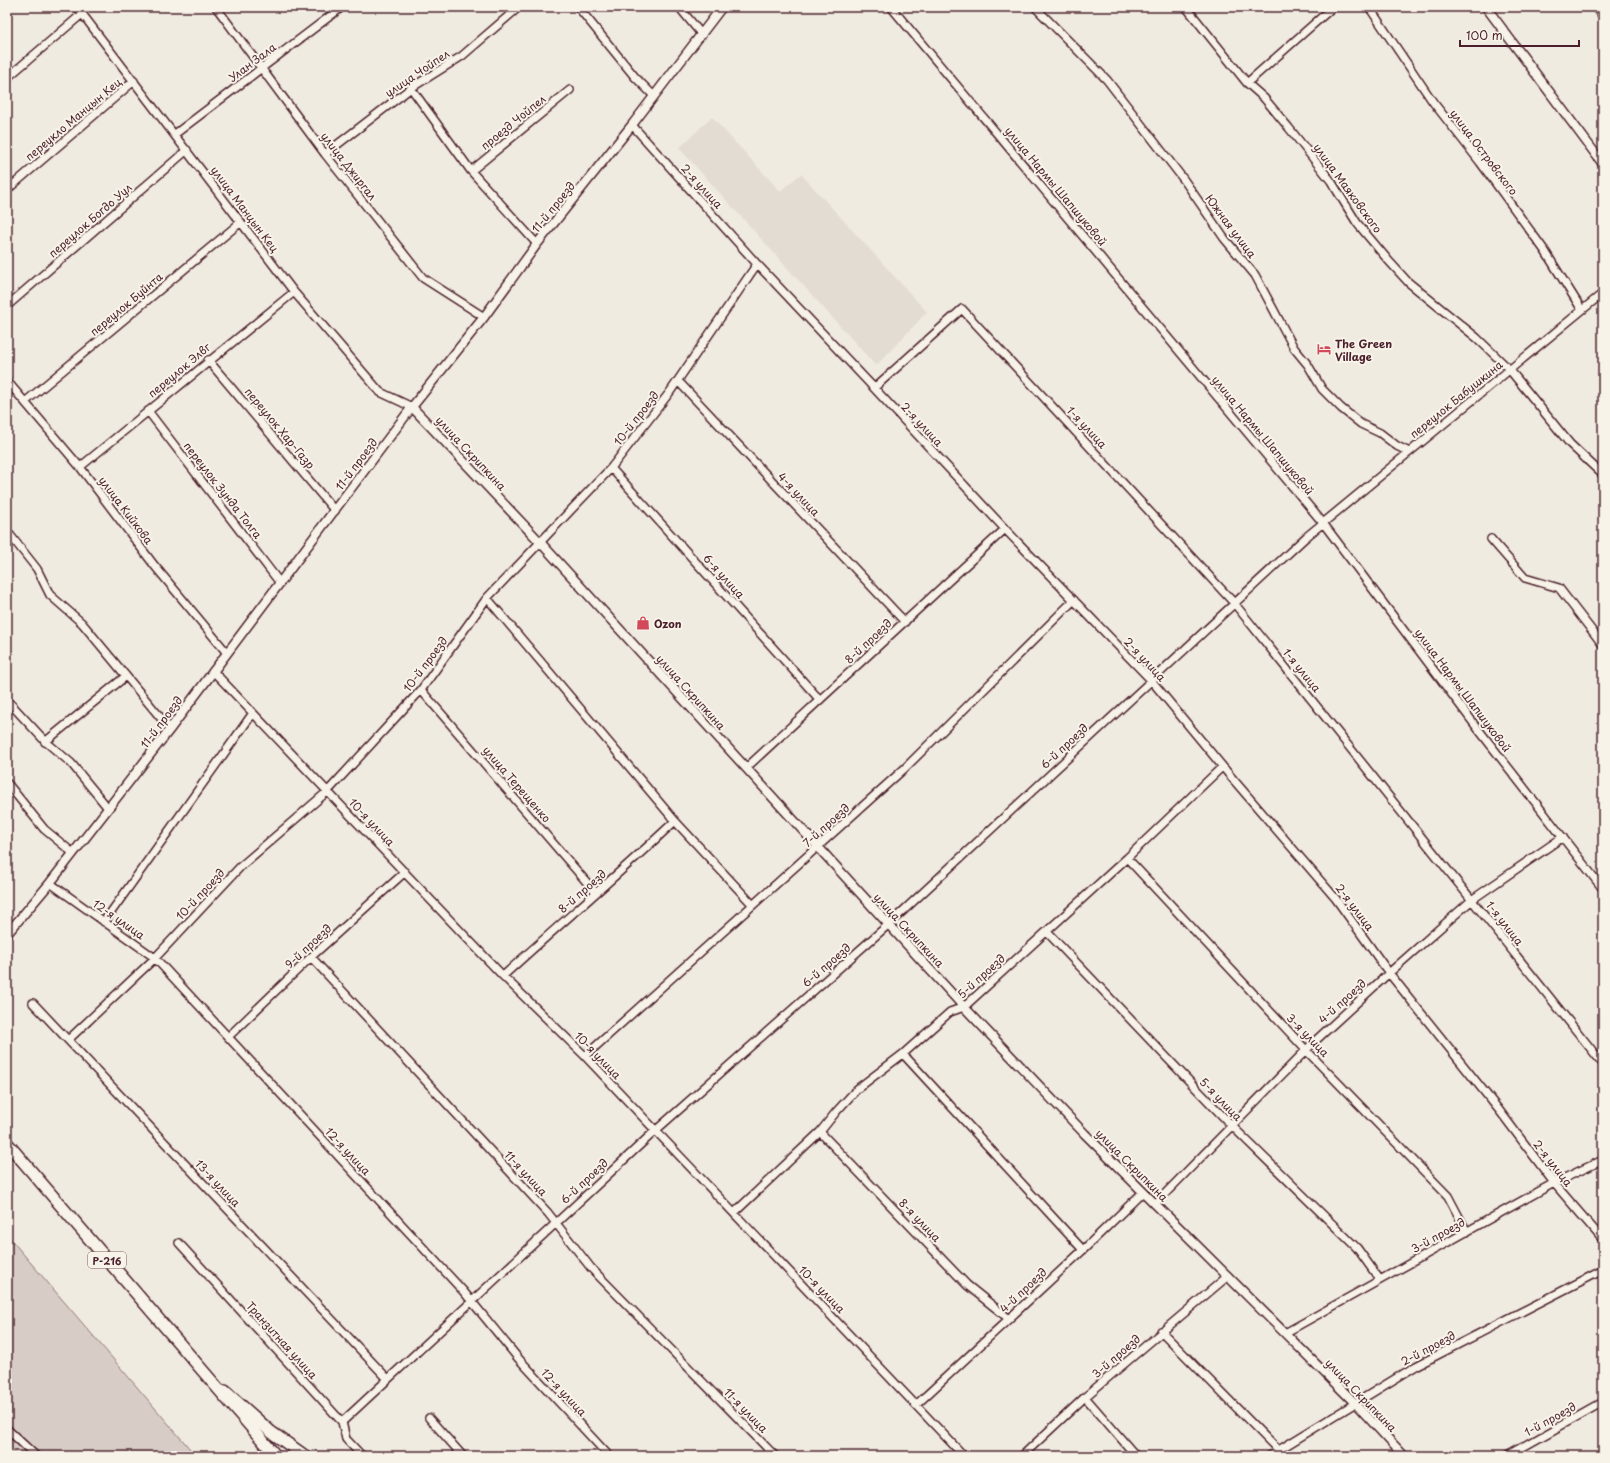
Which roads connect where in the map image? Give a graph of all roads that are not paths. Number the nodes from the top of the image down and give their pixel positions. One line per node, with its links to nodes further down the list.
1 (77, 7): 14 (street, улица Манцын Кец)
2 (216, 7): 16 (street, улица Джиргал)
3 (342, 7): 16 (street, Улан Зала)
4 (519, 7): 21 (street, улица Чойпел)
5 (578, 7): 23 (street)
6 (679, 7): 15 (street)
7 (722, 7): 15 (street, 11-й проезд)
8 (891, 7): 52 (street, улица Нармы Шапшуковой)
9 (1035, 7): 47 (street, Южная улица)
10 (1186, 7): 20 (street, улица Маяковского)
11 (1333, 7): 20 (street)
12 (1369, 7): 37 (street, улица Островского)
13 (1486, 7): 28 (street)
14 (82, 14): 18 (street); 19 (street, улица Манцын Кец)
15 (702, 35): 23 (street, 11-й проезд)
16 (262, 67): 25 (street, Улан Зала); 27 (street, улица Джиргал)
17 (7, 68): 18 (street)
18 (10, 76)
19 (134, 82): 25 (street, улица Манцын Кец); 30 (street, переукло Манцын Кец)
20 (1247, 83): 40 (street, улица Маяковского)
21 (411, 88): 27 (street, улица Чойпел); 29 (street)
22 (570, 90): 29 (street, проезд Чойпел)
23 (654, 96): 24 (street, 11-й проезд)
24 (632, 125): 32 (street, 11-й проезд); 33 (street, 2-я улица)
25 (175, 134): 26 (street, улица Манцын Кец)
26 (187, 150): 31 (street, улица Манцын Кец); 36 (street, переулок Богдо Уул)
27 (324, 154): 38 (street, улица Джиргал)
28 (1603, 164)
29 (471, 171): 32 (street)
30 (7, 190)
31 (241, 222): 34 (street, улица Манцын Кец); 44 (street, переулок Буйнта)
32 (537, 244): 38 (street, 11-й проезд)
33 (757, 264): 42 (street, 10-й проезд); 43 (street, 2-я улица)
34 (294, 292): 39 (street, переулок Элвг); 45 (street, улица Манцын Кец)
35 (1603, 293): 37 (street, переулок Бабушкина)
36 (7, 306)
37 (1582, 310): 40 (street, переулок Бабушкина)
38 (484, 317): 45 (street, 11-й проезд)
39 (208, 360): 46 (street, переулок Элвг); 51 (street, переулок Хар-Газр)
40 (1510, 370): 47 (street, переулок Бабушкина); 50 (street, улица Маяковского)
41 (7, 381): 44 (street, улица Кийкова)
42 (678, 381): 49 (street, 10-й проезд); 61 (street, 4-я улица)
43 (874, 388): 53 (street, 2-я улица); 60 (street, 1-я улица)
44 (25, 402): 48 (street, улица Кийкова)
45 (412, 407): 51 (street, 11-й проезд); 56 (street, улица Скрипкина)
46 (148, 411): 48 (street, переулок Элвг); 57 (street, переулок Зунда Толга)
47 (1410, 452): 52 (street, переулок Бабушкина)
48 (80, 467): 63 (street, улица Кийкова)
49 (611, 468): 56 (street, 10-й проезд); 69 (street, 6-я улица)
50 (1603, 475)
51 (335, 511): 57 (street, 11-й проезд)
52 (1323, 523): 60 (street, 6-й проезд); 79 (street, улица Нармы Шапшуковой)
53 (1005, 529): 59 (street, 2-я улица); 61 (street, 8-й проезд)
54 (7, 531): 65 (street)
55 (1490, 539): 62 (street)
56 (540, 542): 58 (street, 10-й проезд); 74 (street, улица Скрипкина)
57 (280, 583): 63 (street, 11-й проезд)
58 (487, 598): 67 (street, 10-й проезд); 78 (street)
59 (1074, 600): 66 (street, 2-я улица); 80 (street, 7-й проезд)
60 (1234, 603): 66 (street, 6-й проезд); 87 (street, 1-я улица)
61 (905, 622): 69 (street, 8-й проезд)
62 (1603, 646)
63 (227, 653): 64 (street, 11-й проезд)
64 (213, 671): 70 (street, 10-я улица); 71 (street, 11-й проезд)
65 (126, 676): 71 (street); 72 (street)
66 (1151, 680): 73 (street, 2-я улица); 90 (street, 6-й проезд)
67 (422, 690): 76 (street, 10-й проезд); 86 (street, улица Терещенко)
68 (7, 700): 72 (street)
69 (820, 700): 74 (street, 8-й проезд)
70 (253, 712): 76 (street, 10-я улица); 89 (street)
71 (170, 729): 77 (street, 11-й проезд)
72 (45, 742): 77 (street)
73 (1222, 767): 82 (street, 5-й проезд); 95 (street, 2-я улица)
74 (746, 768): 80 (street, улица Скрипкина)
75 (7, 784): 81 (street)
76 (328, 791): 83 (street, 10-я улица); 94 (street, 10-й проезд)
77 (108, 808): 81 (street, 11-й проезд)
78 (675, 821): 86 (street, 8-й проезд); 88 (street)
79 (1563, 837): 85 (street, улица Нармы Шапшуковой); 87 (street, 4-й проезд)
80 (818, 847): 88 (street, 7-й проезд); 90 (street, улица Скрипкина)
81 (73, 853): 84 (street, 11-й проезд)
82 (1127, 858): 91 (street, 5-й проезд); 101 (street, 3-я улица)
83 (405, 872): 93 (street, 9-й проезд); 96 (street, 10-я улица)
84 (50, 883): 89 (street, 12-я улица); 92 (street, 11-й проезд)
85 (1603, 889)
86 (596, 892): 96 (street, 8-й проезд)
87 (1473, 899): 95 (street, 4-й проезд); 104 (street, 1-я улица)
88 (753, 905): 103 (street, 7-й проезд)
89 (104, 922): 94 (street, 12-я улица)
90 (889, 924): 98 (street, улица Скрипкина); 106 (street, 6-й проезд)
91 (1046, 932): 98 (street, 5-й проезд); 105 (street, 5-я улица)
92 (7, 934)
93 (311, 957): 99 (street, 9-й проезд); 114 (street, 11-я улица)
94 (155, 958): 99 (street, 12-я улица); 100 (street, 10-й проезд)
95 (1390, 973): 101 (street, 4-й проезд); 110 (street, 2-я улица)
96 (503, 976): 103 (street, 10-я улица)
97 (34, 1003): 100 (street, 13-я улица)
98 (964, 1007): 102 (street, 5-й проезд); 111 (street, улица Скрипкина)
99 (228, 1037): 122 (street, 12-я улица)
100 (68, 1040): 127 (street, 13-я улица)
101 (1306, 1050): 105 (street, 4-й проезд); 115 (street, 3-я улица)
102 (903, 1054): 107 (street, 5-й проезд); 118 (street)
103 (584, 1056): 106 (street, 10-я улица)
104 (1603, 1064)
105 (1233, 1126): 112 (street, 4-й проезд); 121 (street, 5-я улица)
106 (655, 1131): 113 (street, 10-я улица); 114 (street, 6-й проезд)
107 (820, 1132): 113 (street, 5-й проезд); 123 (street, 8-я улица)
108 (7, 1144): 126 (main road, Р-216)
109 (1603, 1160): 110 (street, 3-й проезд)
110 (1554, 1184): 115 (street, 3-й проезд); 116 (street, 2-я улица)
111 (1143, 1192): 112 (street, улица Скрипкина); 118 (street, 4-й проезд)
112 (1155, 1204): 120 (street, улица Скрипкина)
113 (734, 1213): 131 (street, 10-я улица)
114 (556, 1223): 122 (street, 6-й проезд); 142 (street, 11-я улица)
115 (1467, 1232): 121 (street, 3-й проезд)
116 (1603, 1240)
117 (179, 1243): 133 (street, Транзитная улица)
118 (1083, 1250): 123 (street, 4-й проезд)
119 (1603, 1270): 130 (street, 2-й проезд)
120 (1228, 1276): 124 (street, 3-й проезд); 125 (street, улица Скрипкина)
121 (1380, 1280): 125 (street, 3-й проезд)
122 (472, 1302): 127 (street, 6-й проезд); 141 (street, 12-я улица)
123 (1008, 1318): 131 (street, 4-й проезд)
124 (1161, 1332): 128 (street, 3-й проезд); 135 (street)
125 (1285, 1333): 130 (street, улица Скрипкина)
126 (208, 1376): 137 (main road, Р-216); 138 (main road)
127 (387, 1378): 133 (street, 6-й проезд)
128 (1085, 1397): 144 (street, 3-й проезд); 145 (street)
129 (1603, 1402): 148 (street, 1-й проезд)
130 (1356, 1404): 135 (street, 2-й проезд); 147 (street, улица Скрипкина)
131 (916, 1405): 143 (street, 10-я улица)
132 (429, 1418): 140 (street)
133 (342, 1422): 139 (street, Транзитная улица)
134 (7, 1429): 136 (street)
135 (1279, 1451): 146 (street, 2-й проезд)
136 (36, 1456)
137 (276, 1456)
138 (305, 1456)
139 (362, 1456)
140 (463, 1456)
141 (609, 1456)
142 (775, 1456)
143 (964, 1456)
144 (1022, 1456)
145 (1136, 1456)
146 (1269, 1456)
147 (1404, 1456)
148 (1507, 1456)

